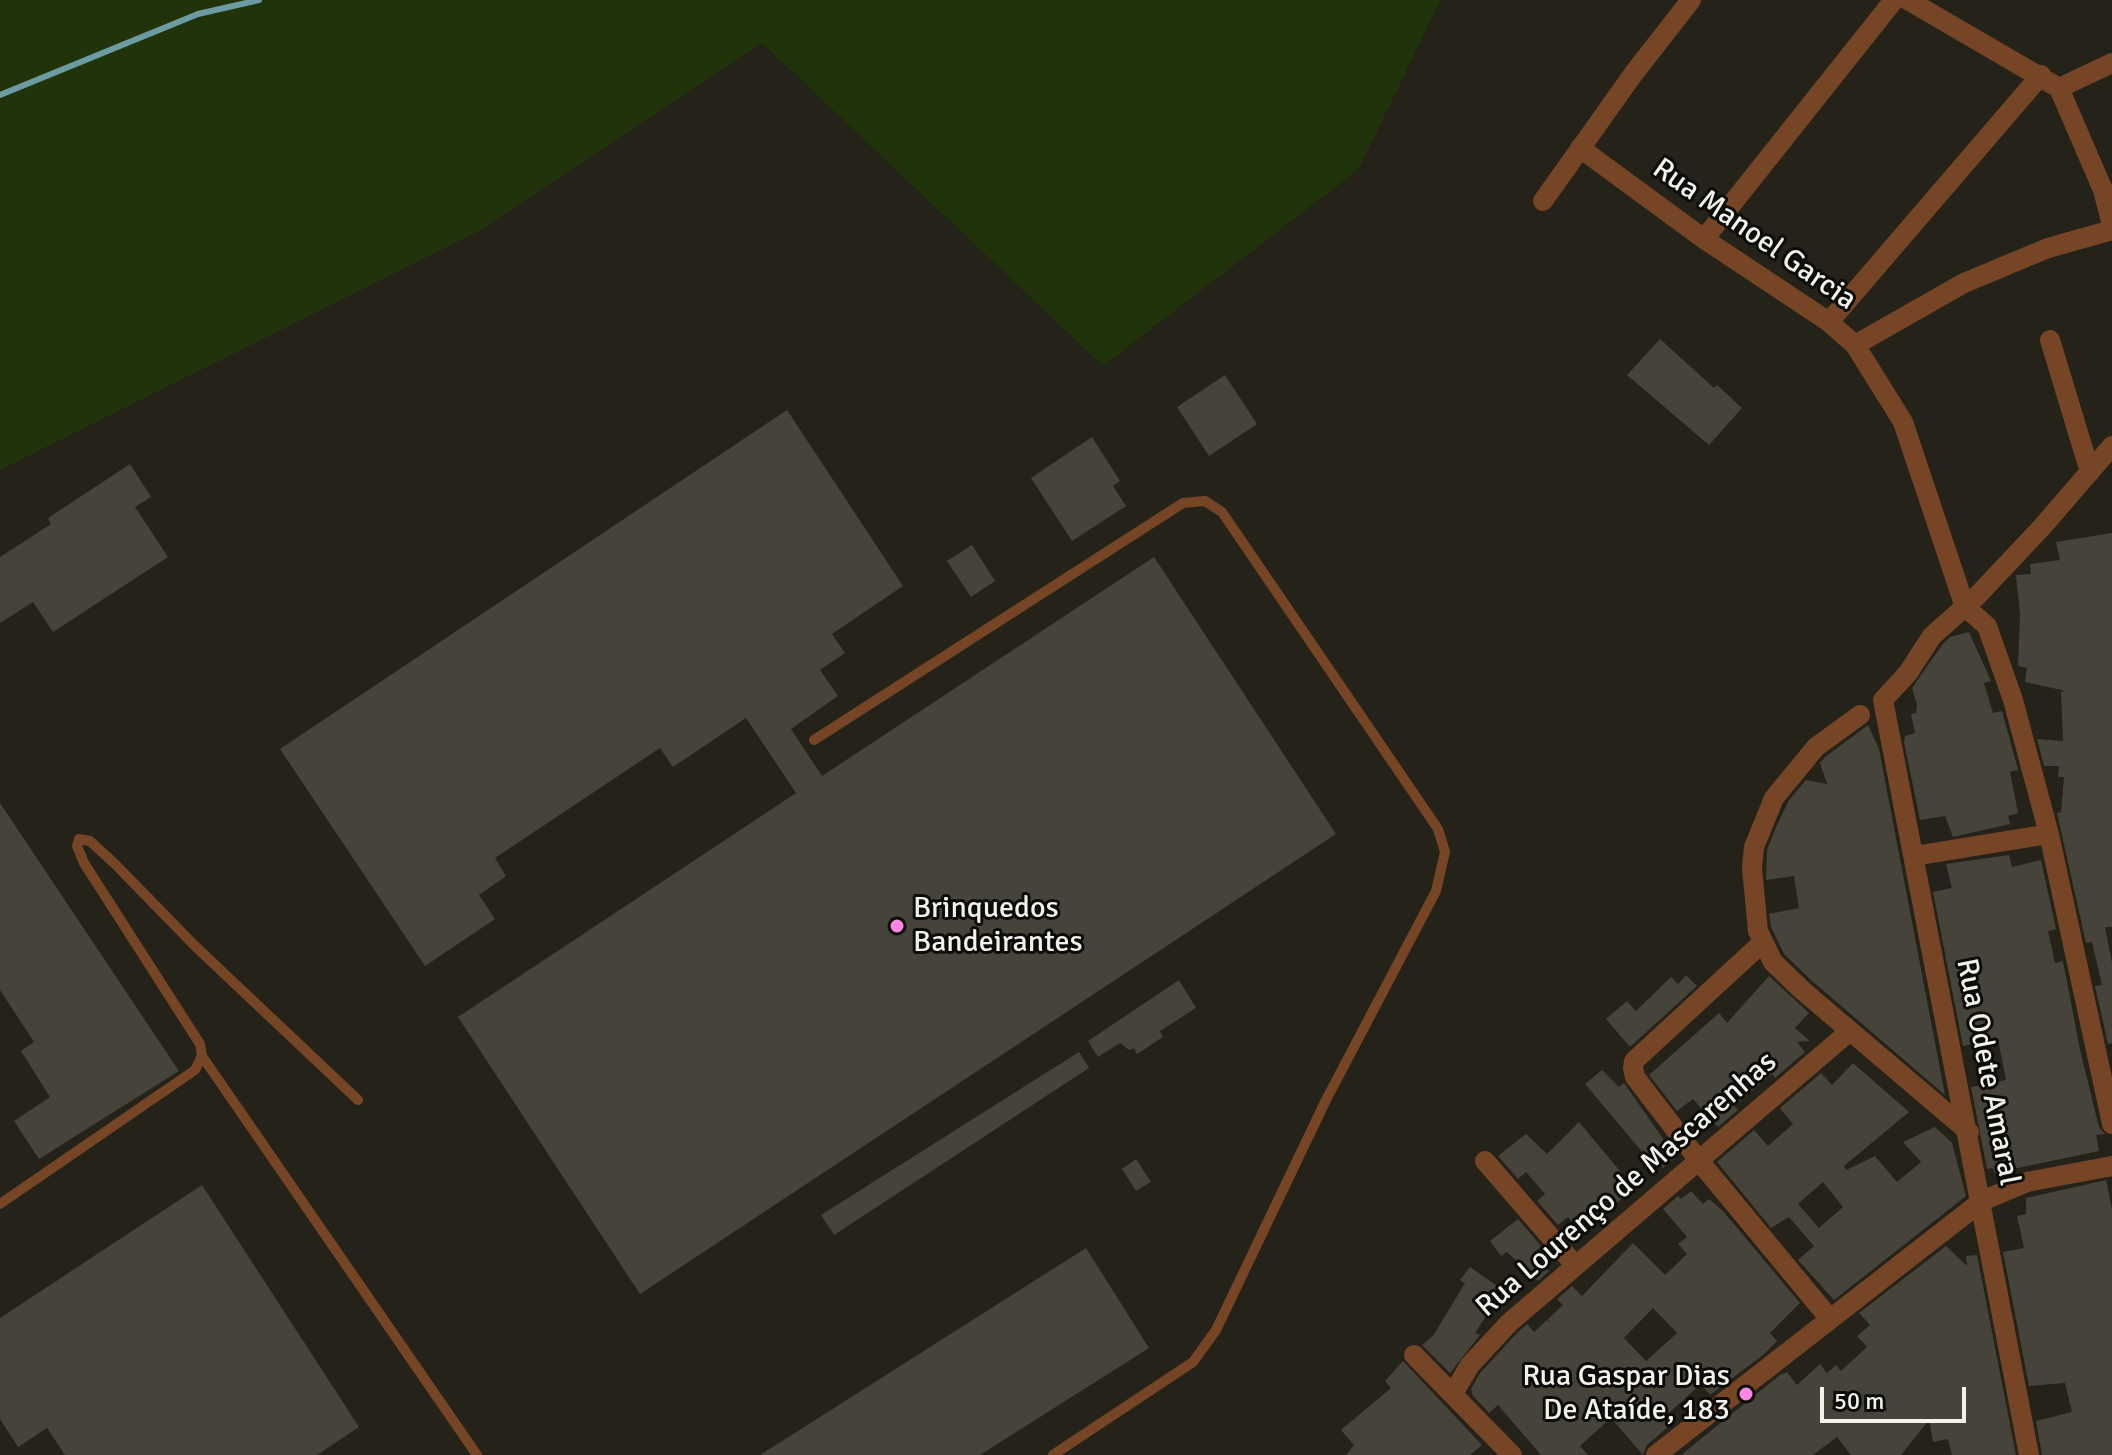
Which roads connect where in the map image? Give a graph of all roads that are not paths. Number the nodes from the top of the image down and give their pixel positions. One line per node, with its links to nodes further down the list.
1 (1691, 0): 7 (street)
2 (1894, 0): 10 (street)
3 (1908, 0): 5 (street)
4 (2112, 63): 6 (street)
5 (2041, 75): 6 (street); 11 (street)
6 (2059, 88): 9 (street)
7 (1580, 148): 8 (street); 10 (street, Rua Manoel Garcia)
8 (1543, 201)
9 (2112, 227): 13 (street)
10 (1704, 239): 11 (street, Rua Manoel Garcia)
11 (1829, 322): 13 (street, Rua Manoel Garcia)
12 (2050, 340): 15 (street)
13 (1855, 345): 16 (street, Rua Manoel Garcia)
14 (2112, 448): 15 (street)
15 (2090, 472): 16 (street)
16 (1965, 607): 19 (street); 20 (street, Rua Odete Amaral)
17 (1860, 715): 21 (street)
18 (814, 740): 37 (lane)
19 (2049, 834): 20 (street); 25 (street)
20 (1914, 856): 26 (street, Rua Odete Amaral)
21 (1762, 943): 22 (street); 28 (street)
22 (1850, 1031): 26 (street); 28 (street, Rua Lourenço de Mascarenhas)
23 (202, 1056): 24 (lane); 31 (lane); 36 (lane)
24 (358, 1100)
25 (2112, 1124)
26 (1969, 1132): 30 (street, Rua Odete Amaral)
27 (1485, 1161): 32 (street)
28 (1700, 1162): 32 (street, Rua Lourenço de Mascarenhas); 33 (street)
29 (2112, 1166): 30 (street)
30 (1982, 1201): 33 (street); 40 (street, Rua Odete Amaral)
31 (0, 1204)
32 (1574, 1264): 35 (street, Rua Lourenço de Mascarenhas)
33 (1830, 1319): 39 (street)
34 (1414, 1355): 35 (street)
35 (1454, 1392): 38 (street)
36 (477, 1455)
37 (1053, 1455)
38 (1512, 1455)
39 (1656, 1455)
40 (2029, 1455)

